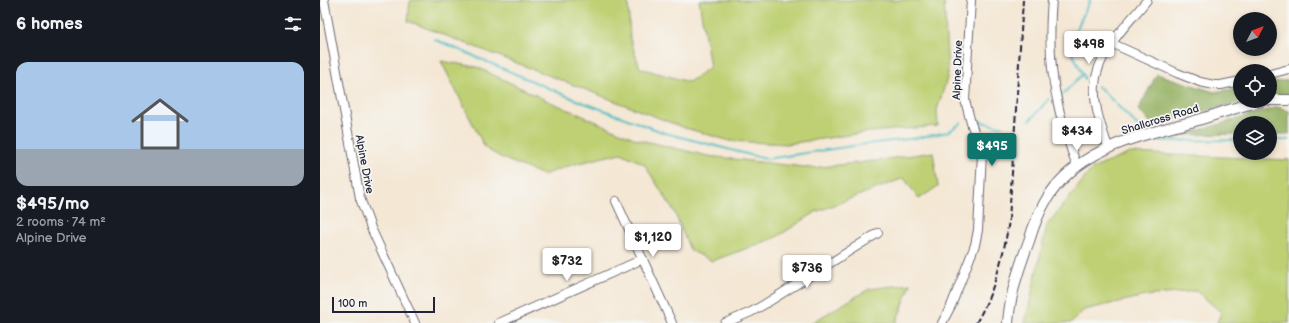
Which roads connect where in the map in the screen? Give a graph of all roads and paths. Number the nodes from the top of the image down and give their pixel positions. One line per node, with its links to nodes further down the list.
1 (324, 0): 17 (street, Alpine Drive)
2 (971, 0): 21 (street, Alpine Drive)
3 (1052, 0): 13 (street)
4 (1147, 0): 5 (street)
5 (1111, 43): 8 (street); 12 (street)
6 (1289, 69): 7 (street)
7 (1277, 72)
8 (1233, 82)
9 (1277, 100): 10 (street)
10 (1289, 100)
11 (1235, 108): 12 (street, Shallcross Road)
12 (1108, 147): 13 (street, Shallcross Road)
13 (1077, 166): 22 (street, Shallcross Road)
14 (616, 200): 16 (street)
15 (878, 233): 20 (street)
16 (643, 260): 18 (street); 19 (street)
17 (415, 323)
18 (499, 323)
19 (672, 323)
20 (725, 323)
21 (942, 323)
22 (1008, 323)

